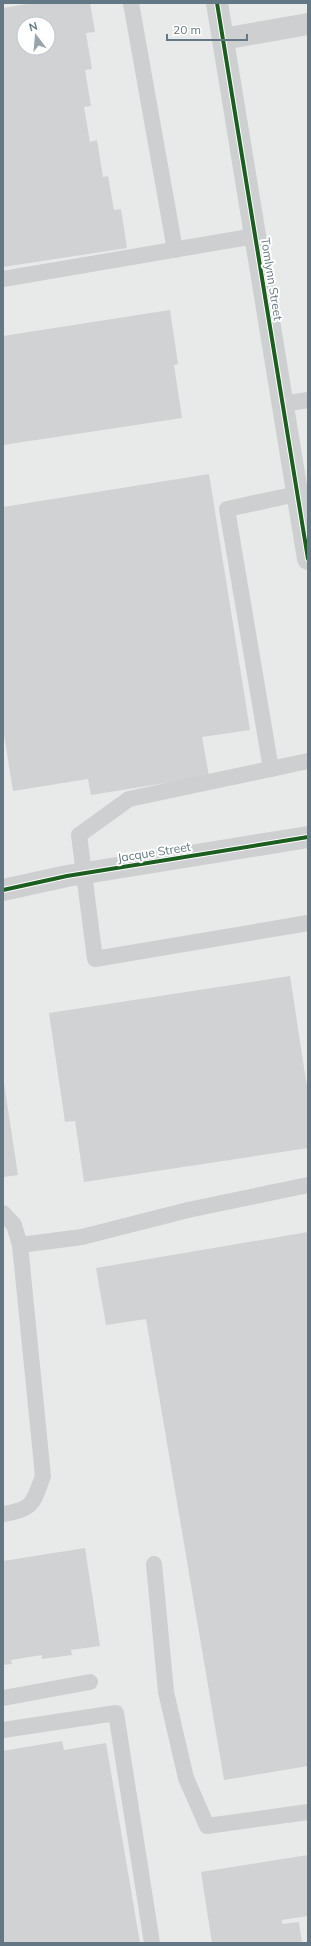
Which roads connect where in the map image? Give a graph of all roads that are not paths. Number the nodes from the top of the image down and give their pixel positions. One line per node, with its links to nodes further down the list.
1 (131, 3): 6 (lane)
2 (217, 3): 4 (street, Tomlynn Street)
3 (308, 24): 4 (street)
4 (223, 38): 5 (street, Tomlynn Street)
5 (255, 236): 6 (lane); 9 (street, Tomlynn Street)
6 (175, 250): 7 (lane)
7 (3, 279)
8 (308, 400): 9 (lane)
9 (283, 404): 10 (street, Tomlynn Street)
10 (297, 494): 11 (street, Tomlynn Street); 13 (lane)
11 (308, 559)
12 (308, 761): 13 (lane)
13 (271, 769): 15 (lane)
14 (308, 837): 15 (street, Jacque Street)
15 (84, 873): 16 (street, Jacque Street); 17 (lane)
16 (3, 890)
17 (308, 923)
18 (308, 1185): 20 (lane)
19 (3, 1213): 20 (lane)
20 (20, 1246): 21 (lane)
21 (3, 1514)
22 (154, 1564): 26 (lane)
23 (90, 1682): 24 (lane)
24 (3, 1698)
25 (3, 1730): 27 (lane)
26 (308, 1812)
27 (152, 1943)

